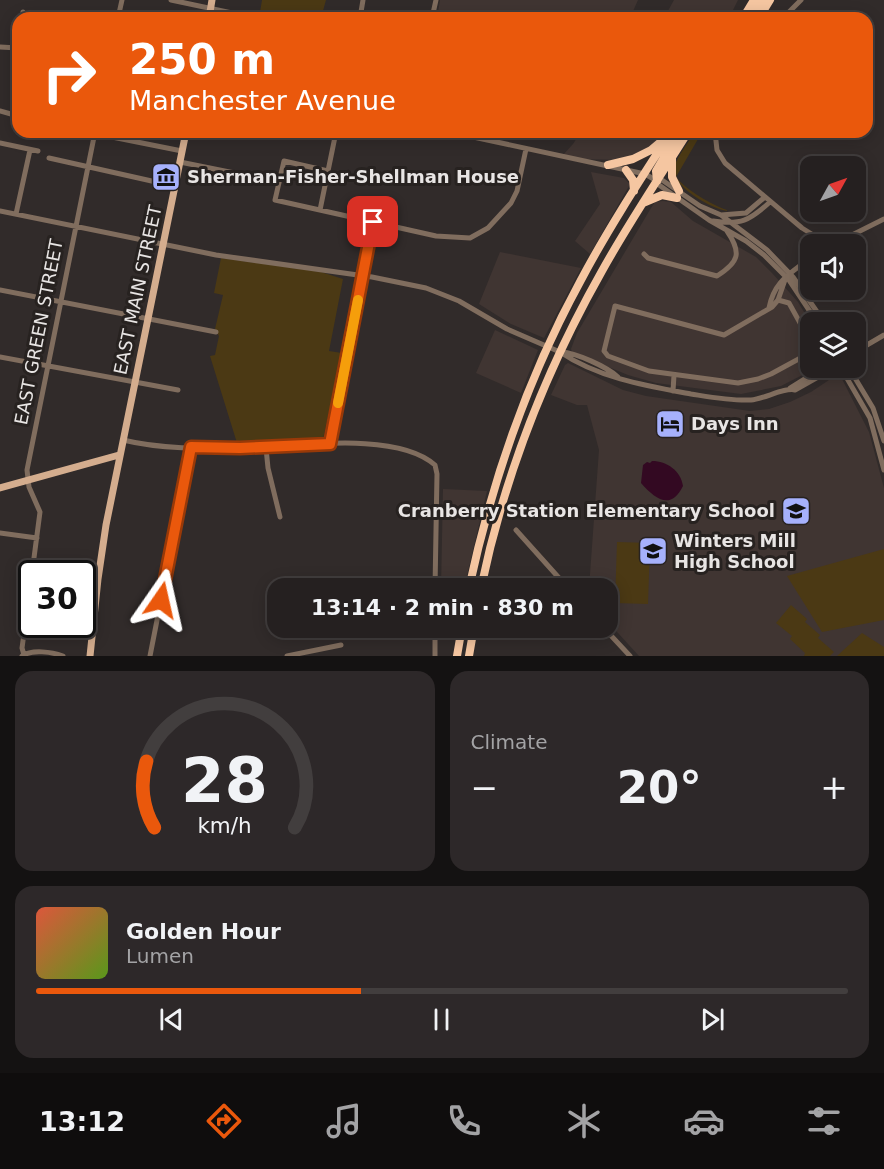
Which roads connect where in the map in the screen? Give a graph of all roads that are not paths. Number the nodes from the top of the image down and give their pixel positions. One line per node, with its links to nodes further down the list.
1 (171, 0): 5 (street)
2 (212, 0): 5 (main road)
3 (801, 0): 9 (street)
4 (768, 2): 8 (highway)
5 (211, 8): 6 (main road); 7 (street)
6 (210, 12)
7 (229, 12)
8 (754, 12)
9 (789, 12)
10 (94, 138): 29 (street, EAST GREEN STREET)
11 (119, 138): 24 (street)
12 (185, 138): 24 (main road, EAST MAIN STREET)
13 (335, 138): 31 (street)
14 (479, 138): 21 (street)
15 (665, 138): 28 (highway)
16 (668, 138): 32 (highway)
17 (675, 138): 33 (highway)
18 (684, 138): 25 (highway)
19 (715, 138): 38 (street)
20 (0, 143): 22 (street)
21 (526, 149): 28 (street); 47 (street)
22 (30, 150): 23 (street); 43 (street)
23 (38, 151)
24 (182, 151): 27 (main road, EAST MAIN STREET)
25 (672, 157): 33 (highway); 37 (highway)
26 (49, 158): 29 (street)
27 (180, 162): 34 (street); 35 (main road, EAST MAIN STREET)
28 (608, 165): 30 (street)
29 (87, 168): 35 (street); 49 (street, EAST GREEN STREET)
30 (626, 170): 32 (street); 36 (highway)
31 (328, 171): 34 (street); 41 (street)
32 (645, 174): 33 (street); 36 (highway)
33 (657, 180): 37 (street); 40 (highway)
34 (279, 182): 41 (street)
35 (174, 186): 53 (main road, EAST MAIN STREET)
36 (634, 192): 69 (highway)
37 (678, 194): 40 (highway); 44 (street); 46 (street)
38 (765, 197): 39 (street); 44 (street)
39 (770, 202): 48 (street); 51 (street)
40 (643, 203): 69 (highway)
41 (320, 210): 47 (street)
42 (0, 211): 43 (street)
43 (16, 214): 49 (street)
44 (721, 215): 48 (street)
45 (884, 219): 52 (street)
46 (709, 220): 48 (street); 50 (street)
47 (373, 222): 57 (street)
48 (733, 224): 56 (street)
49 (75, 226): 53 (street); 60 (street, EAST GREEN STREET)
50 (726, 229): 54 (street); 56 (street)
51 (810, 234)
52 (854, 234)
53 (162, 244): 57 (street); 64 (main road, EAST MAIN STREET)
54 (644, 254)
55 (800, 266): 56 (street)
56 (788, 275): 59 (street); 61 (street); 62 (street); 63 (street)
57 (363, 276): 69 (street); 86 (street)
58 (0, 290): 60 (street)
59 (778, 300): 61 (street); 65 (street)
60 (60, 301): 64 (street); 72 (street, EAST GREEN STREET)
61 (769, 308): 73 (street)
62 (811, 312)
63 (818, 312)
64 (147, 318): 66 (street); 79 (main road, EAST MAIN STREET)
65 (800, 323)
66 (216, 332)
67 (884, 335): 68 (street)
68 (866, 346)
69 (554, 350): 82 (street); 99 (highway); 100 (highway)
70 (0, 357): 72 (street)
71 (800, 359): 74 (street)
72 (47, 365): 79 (street); 91 (street, EAST GREEN STREET)
73 (674, 375): 74 (street); 82 (street)
74 (682, 377): 83 (street)
75 (804, 378): 80 (street)
76 (816, 378): 80 (street)
77 (848, 378): 90 (street)
78 (855, 378): 85 (street)
79 (134, 382): 81 (street); 84 (main road, EAST MAIN STREET)
80 (790, 388): 83 (street)
81 (178, 390)
82 (673, 391): 83 (street)
83 (680, 392)
84 (123, 440): 87 (street); 89 (main road, EAST MAIN STREET)
85 (884, 441)
86 (330, 444): 88 (street); 98 (street)
87 (191, 447): 88 (street); 112 (street)
88 (266, 448): 93 (street)
89 (119, 455): 91 (main road); 111 (main road, EAST MAIN STREET)
90 (884, 470)
91 (27, 480): 92 (main road); 96 (street, EAST GREEN STREET)
92 (0, 488)
93 (280, 517)
94 (516, 530): 101 (street)
95 (0, 533): 96 (street)
96 (37, 538): 97 (street, EAST GREEN STREET)
97 (34, 560)
98 (435, 578)
99 (471, 578)
100 (483, 578)
101 (559, 578)
102 (23, 638): 109 (street, EAST GREEN STREET)
103 (435, 638): 114 (street)
104 (460, 638): 115 (highway)
105 (472, 638): 116 (highway)
106 (613, 638): 108 (street)
107 (341, 645): 113 (street)
108 (628, 654): 117 (street)
109 (23, 655): 110 (street)
110 (63, 656)
111 (90, 656)
112 (150, 656)
113 (287, 656)
114 (435, 656)
115 (458, 656)
116 (469, 656)
117 (619, 656)

